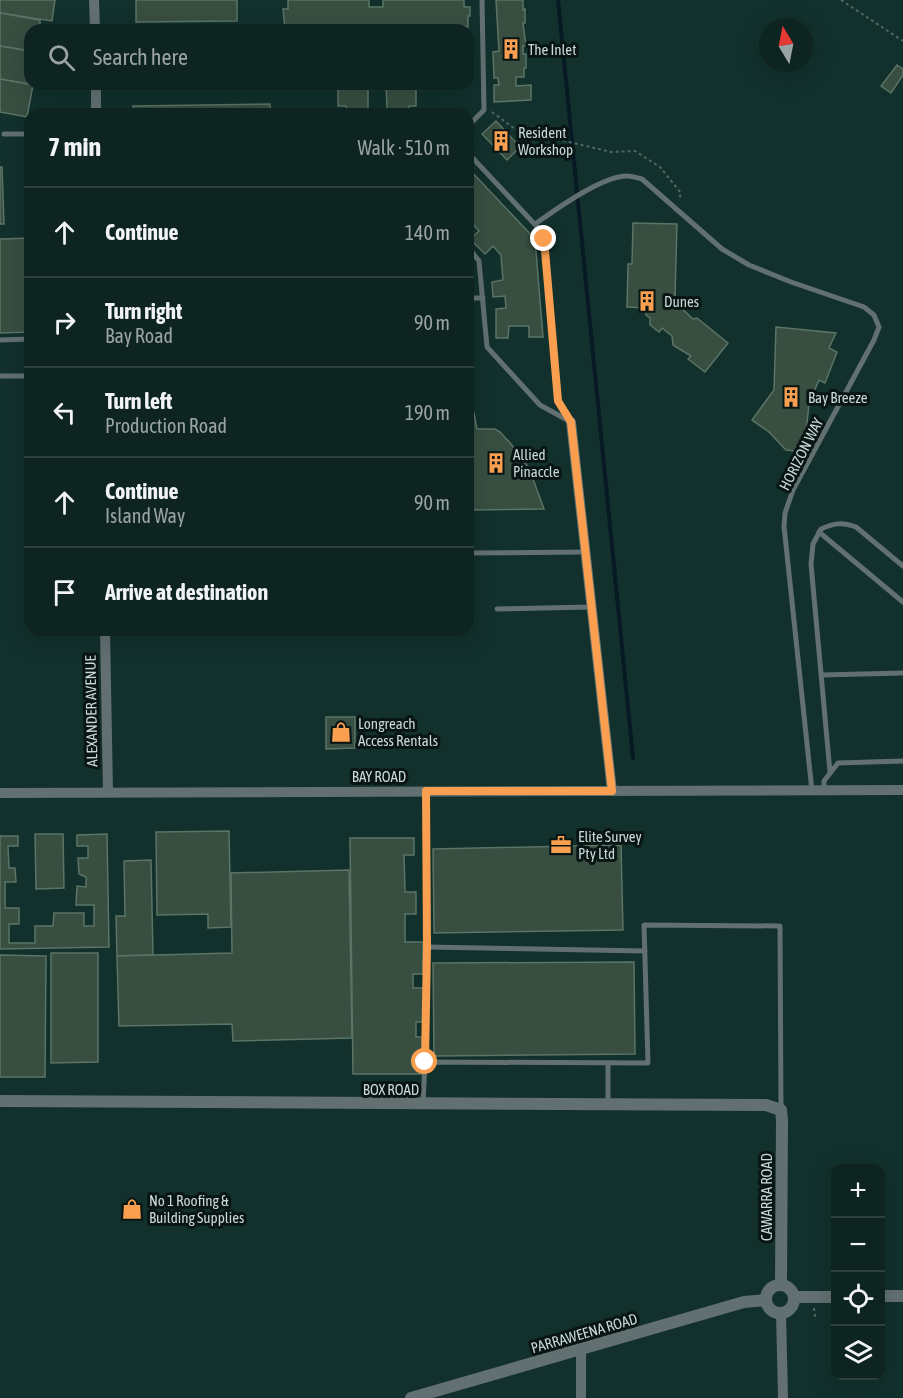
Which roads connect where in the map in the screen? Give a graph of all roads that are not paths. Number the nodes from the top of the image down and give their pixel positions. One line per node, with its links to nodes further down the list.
1 (94, 0): 3 (street)
2 (482, 0): 6 (lane)
3 (95, 24)
4 (96, 90): 5 (street)
5 (96, 108)
6 (474, 120)
7 (4, 134): 8 (lane)
8 (24, 134)
9 (474, 159): 10 (lane)
10 (535, 224): 18 (lane); 35 (lane, HORIZON WAY)
11 (474, 255): 13 (lane)
12 (474, 298): 13 (lane)
13 (483, 298): 18 (lane)
14 (24, 339): 15 (lane)
15 (0, 340)
16 (0, 376): 17 (lane)
17 (24, 376)
18 (571, 422): 20 (street)
19 (819, 532): 22 (lane); 23 (lane); 28 (lane)
20 (585, 552): 21 (lane); 24 (street)
21 (474, 554)
22 (903, 566)
23 (903, 602)
24 (591, 607): 25 (lane); 34 (street)
25 (497, 609)
26 (105, 636): 36 (street, ALEXANDER AVENUE)
27 (903, 673): 28 (lane)
28 (822, 675): 30 (lane)
29 (903, 761): 30 (lane)
30 (830, 772): 31 (lane)
31 (824, 790): 32 (street, BAY ROAD); 35 (street, BAY ROAD)
32 (903, 790)
33 (426, 791): 34 (street, BAY ROAD); 36 (street, BAY ROAD); 38 (lane)
34 (612, 791): 35 (street, BAY ROAD)
35 (813, 791)
36 (108, 792): 37 (street, BAY ROAD)
37 (0, 793)
38 (427, 947): 39 (lane); 40 (lane)
39 (645, 951): 41 (lane); 45 (lane)
40 (425, 1062): 41 (lane); 43 (lane)
41 (608, 1063): 44 (lane)
42 (0, 1101): 43 (street, BOX ROAD)
43 (423, 1104): 44 (street, BOX ROAD)
44 (608, 1104): 45 (street, BOX ROAD)
45 (781, 1110): 46 (street, CAWARRA ROAD)
46 (781, 1284): 49 (street); 51 (street)
47 (885, 1296): 48 (street)
48 (903, 1296)
49 (794, 1297): 50 (street); 52 (street)
50 (831, 1297)
51 (766, 1300): 52 (street); 53 (street, PARRAWEENA ROAD)
52 (781, 1313): 56 (street)
53 (581, 1349): 54 (street, PARRAWEENA ROAD); 55 (street)
54 (411, 1398)
55 (581, 1398)
56 (783, 1398)

